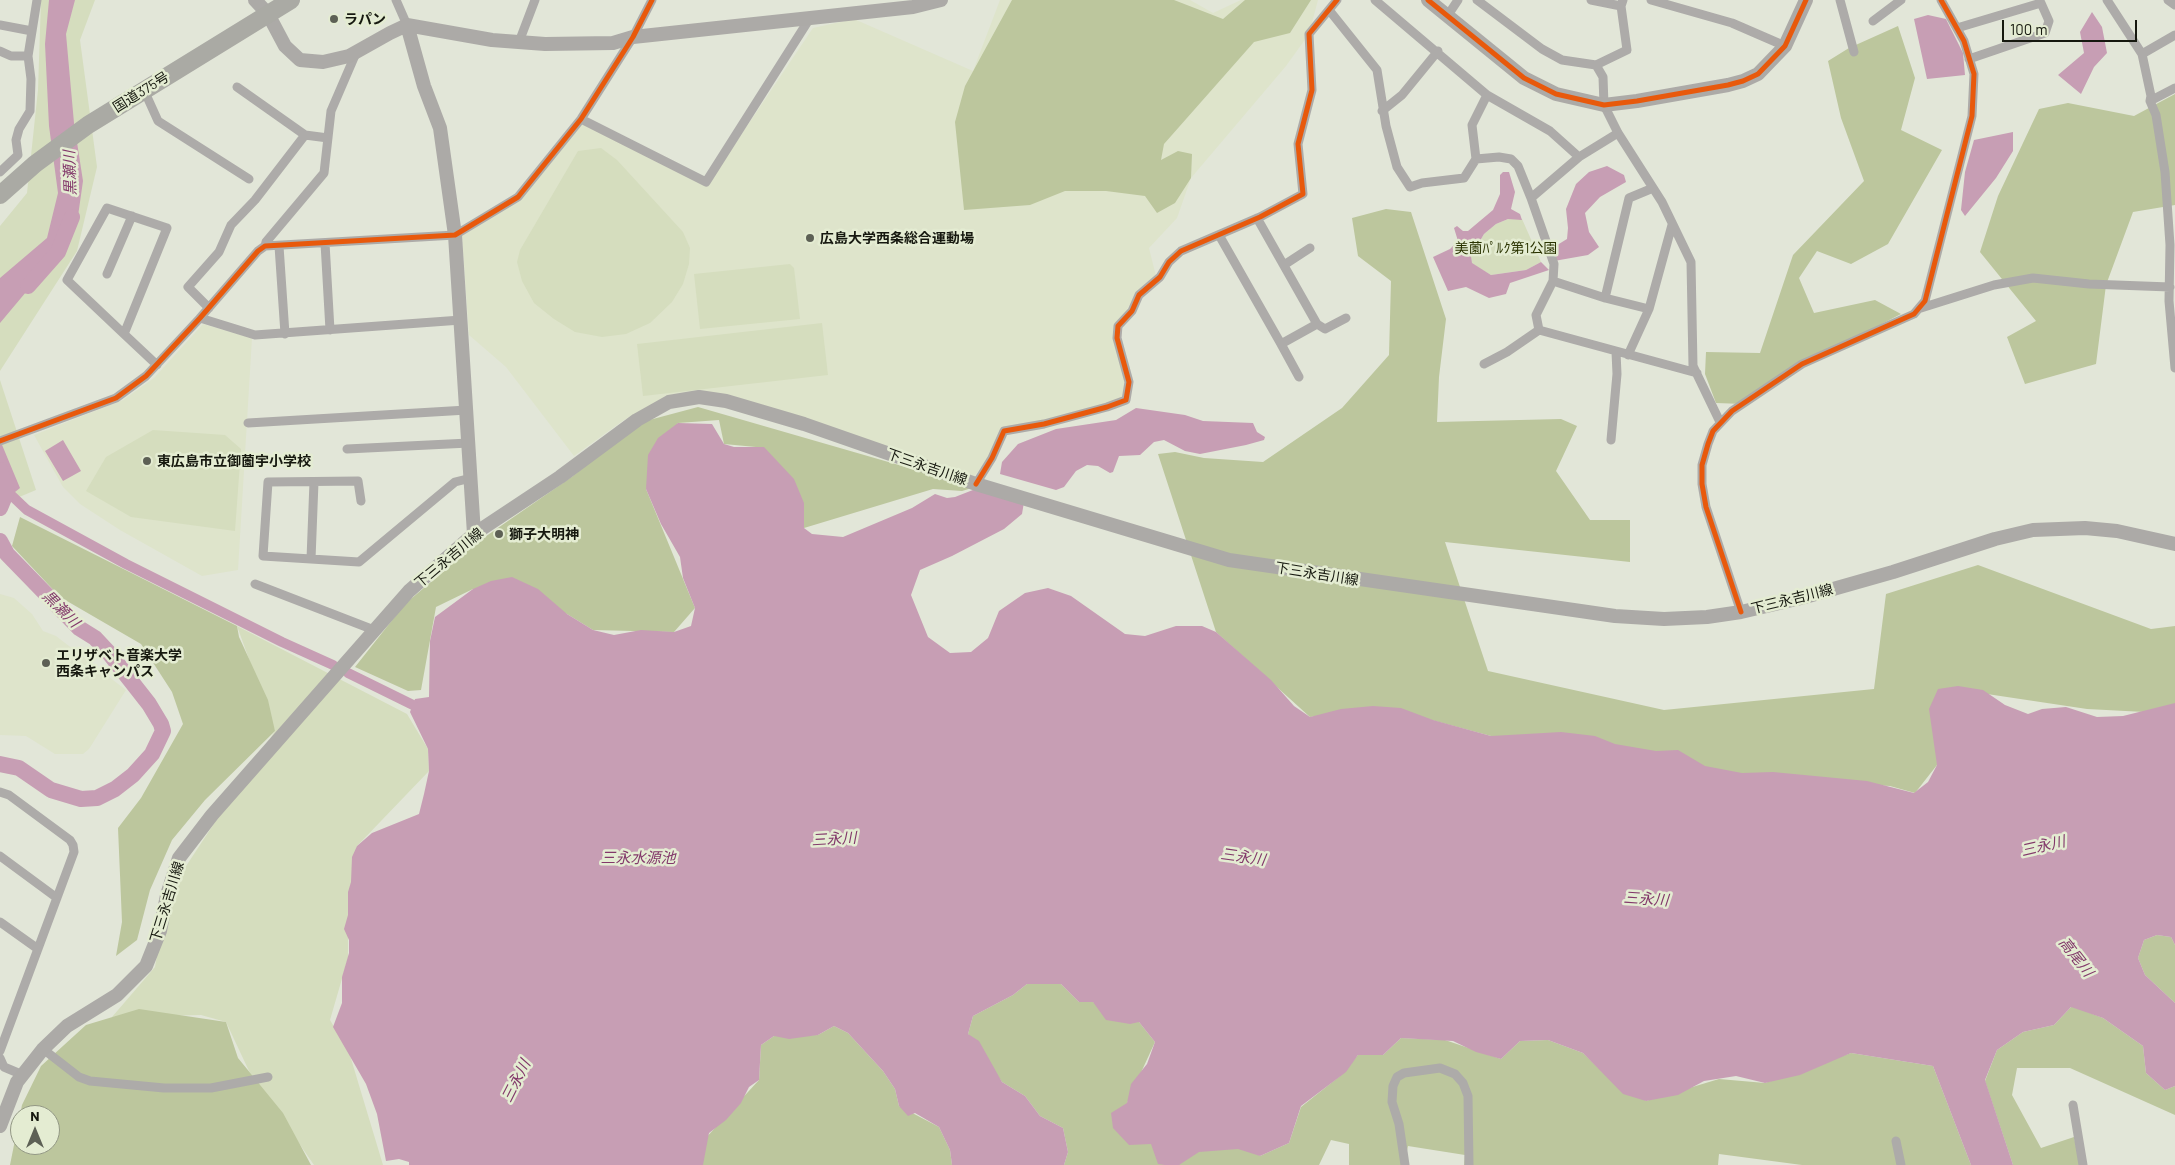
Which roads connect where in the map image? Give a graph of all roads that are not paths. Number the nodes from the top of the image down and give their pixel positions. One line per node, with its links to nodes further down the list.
1 (37, 0): 32 (street)
2 (256, 0): 25 (main road)
3 (291, 0): 25 (highway, 国道375号)
4 (396, 0): 30 (street)
5 (535, 0): 35 (street)
6 (652, 0): 34 (street)
7 (941, 0): 27 (main road)
8 (1336, 0): 24 (street)
9 (1375, 0): 38 (street)
10 (1428, 0): 26 (main road)
11 (1458, 0): 26 (street)
12 (1477, 0): 44 (street)
13 (1591, 0): 21 (street)
14 (1651, 0): 36 (street)
15 (1806, 0): 36 (main road)
16 (1840, 0): 39 (street)
17 (1901, 0): 28 (street)
18 (1941, 0): 31 (street)
19 (2106, 0): 41 (street)
20 (2168, 0): 23 (street)
21 (1610, 1): 22 (street)
22 (1622, 3): 44 (street)
23 (2175, 5)
24 (1329, 10): 51 (street); 64 (street)
25 (268, 14): 40 (main road); 47 (highway, 国道375号)
26 (1448, 15): 50 (main road)
27 (810, 18): 34 (main road); 52 (street)
28 (1873, 21)
29 (0, 25): 32 (street)
30 (407, 25): 35 (main road); 40 (main road); 67 (main road)
31 (1957, 28): 43 (street); 43 (street)
32 (32, 31): 42 (street)
33 (2175, 35): 41 (street)
34 (633, 37): 35 (main road); 52 (street)
35 (519, 42)
36 (1785, 46): 50 (main road)
37 (0, 51): 42 (street)
38 (1438, 51): 48 (street); 51 (street)
39 (1854, 52)
40 (356, 53): 55 (street)
41 (2142, 54): 49 (street)
42 (28, 56): 58 (street)
43 (1969, 59): 78 (street)
44 (1596, 65): 50 (street)
45 (237, 87): 54 (street)
46 (2175, 88): 49 (street)
47 (144, 90): 59 (street); 61 (highway, 国道375号)
48 (1487, 95): 56 (street); 57 (street)
49 (2150, 100): 75 (street)
50 (1604, 105): 53 (street)
51 (1382, 112): 57 (street)
52 (581, 119): 67 (street)
53 (1618, 133): 56 (street); 60 (street)
54 (305, 135): 55 (street); 77 (street)
55 (328, 138): 69 (street)
56 (1579, 157): 62 (street)
57 (1476, 159): 62 (street)
58 (0, 172)
59 (249, 179)
60 (1652, 188): 65 (street); 76 (street)
61 (0, 195)
62 (1531, 198): 74 (street)
63 (132, 216): 73 (street); 86 (street); 86 (street)
64 (1257, 218): 66 (street); 72 (street)
65 (1672, 225): 79 (street); 94 (street)
66 (1219, 235): 88 (street); 105 (street)
67 (455, 236): 68 (street); 82 (main road)
68 (325, 243): 70 (street); 84 (street)
69 (265, 246): 70 (street); 77 (street)
70 (279, 246): 87 (street)
71 (1310, 248): 72 (street)
72 (1284, 265): 83 (street)
73 (107, 274)
74 (1553, 281): 76 (street); 85 (street)
75 (2170, 287): 78 (street); 93 (street)
76 (1605, 298): 79 (street)
77 (209, 308): 80 (street)
78 (1920, 308): 97 (street)
79 (1649, 309): 90 (street)
80 (200, 318): 87 (street); 92 (street)
81 (1346, 318): 83 (street)
82 (461, 320): 84 (street); 96 (main road)
83 (1317, 324): 88 (street)
84 (330, 330): 87 (street)
85 (1539, 330): 89 (street); 91 (street)
86 (124, 334): 92 (street)
87 (285, 334)
88 (1281, 344): 95 (street)
89 (1616, 352): 90 (street); 100 (street)
90 (1628, 355): 94 (street)
91 (1484, 364)
92 (157, 365): 99 (street)
93 (2175, 368)
94 (1697, 373): 97 (street)
95 (1299, 377)
96 (467, 410): 98 (street); 101 (main road)
97 (1720, 422): 111 (street)
98 (248, 423)
99 (4, 440)
100 (1611, 440)
101 (469, 443): 102 (street); 103 (main road)
102 (347, 449)
103 (471, 478): 107 (main road); 109 (street)
104 (314, 482): 106 (street); 109 (street); 109 (street)
105 (976, 484): 107 (main road, 下三永吉川線); 111 (main road, 下三永吉川線)
106 (361, 501)
107 (474, 534): 112 (main road, 下三永吉川線)
108 (2175, 544): 111 (main road, 下三永吉川線)
109 (311, 559)
110 (255, 584): 112 (street)
111 (1741, 612)
112 (374, 630): 118 (main road, 下三永吉川線)
113 (0, 792): 115 (street)
114 (0, 856): 115 (street)
115 (57, 898): 117 (street)
116 (0, 922): 117 (street)
117 (38, 949): 119 (street)
118 (42, 1049): 121 (main road, 下三永吉川線); 122 (street)
119 (0, 1051)
120 (0, 1058): 121 (street)
121 (22, 1075): 124 (main road, 下三永吉川線)
122 (268, 1077)
123 (2073, 1105): 129 (street)
124 (0, 1126)
125 (1896, 1141): 128 (street)
126 (1405, 1165): 127 (street)
127 (1469, 1165)
128 (1901, 1165)
129 (2083, 1165)

